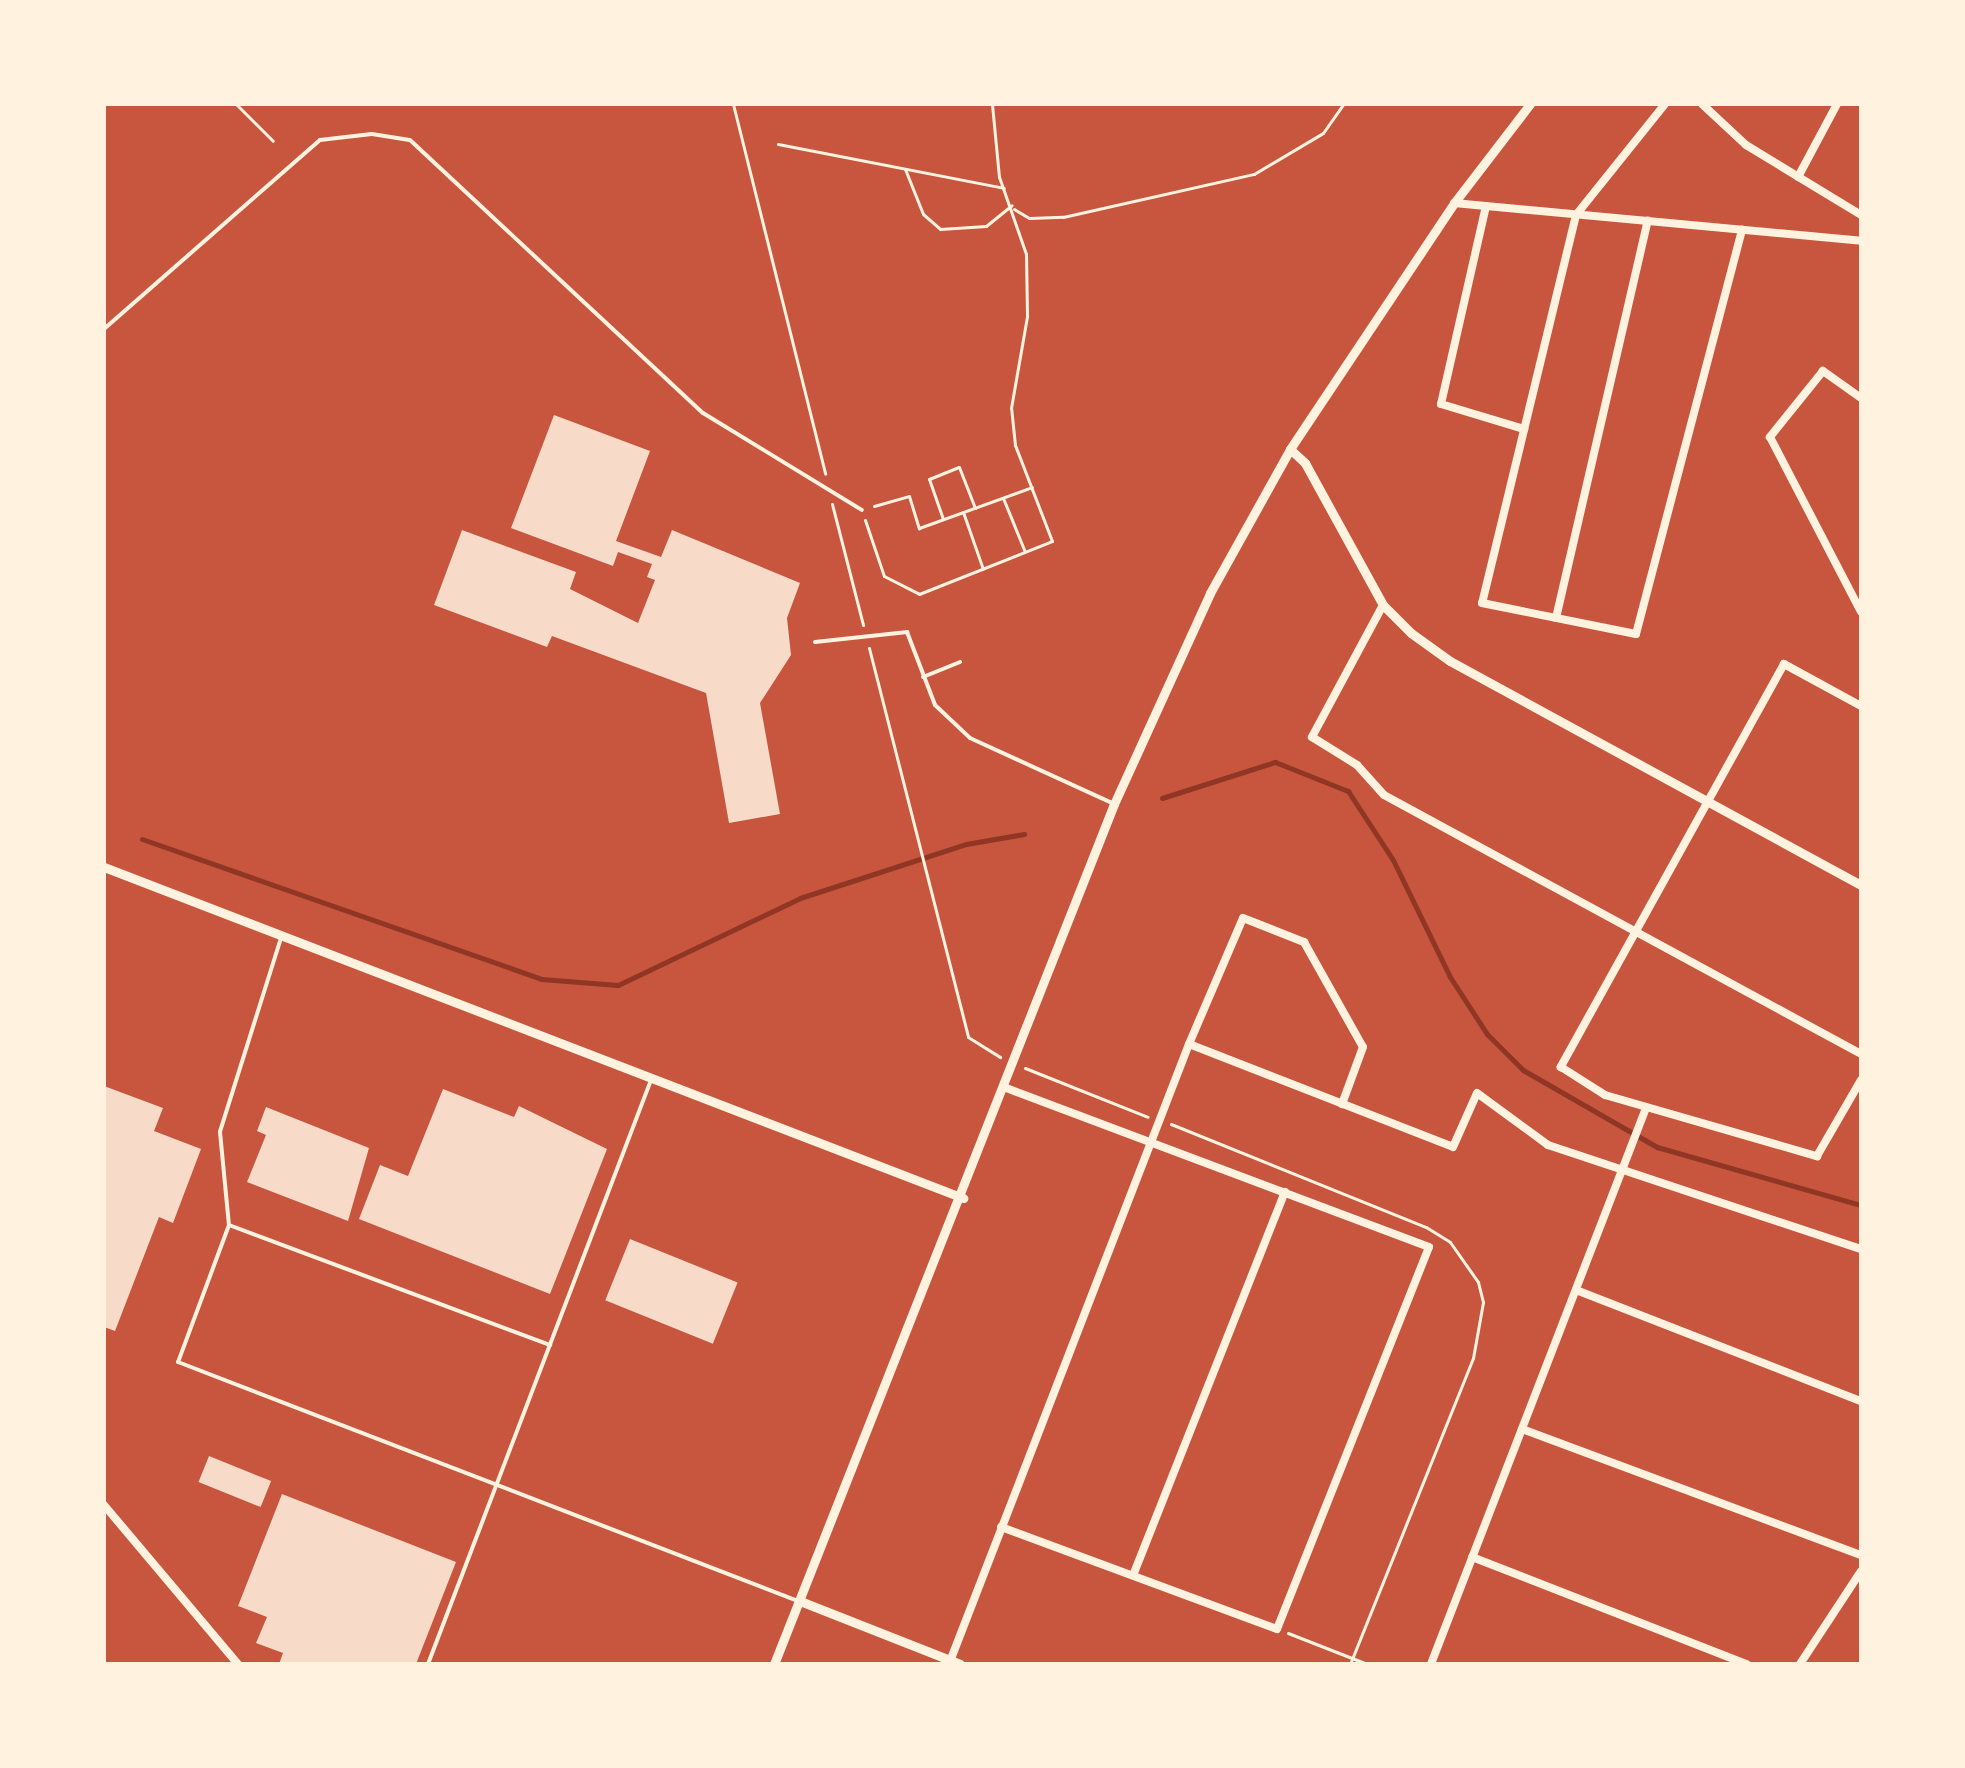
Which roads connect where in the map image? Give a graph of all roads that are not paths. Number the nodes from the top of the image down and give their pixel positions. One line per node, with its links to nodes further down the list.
1 (1530, 104): 6 (street)
2 (1665, 104): 8 (street)
3 (1702, 104): 5 (street)
4 (1837, 104): 5 (street)
5 (1798, 177): 9 (street)
6 (1454, 203): 7 (street); 16 (street)
7 (1486, 206): 8 (street); 15 (street)
8 (1576, 215): 10 (street); 15 (street)
9 (1861, 215)
10 (1648, 221): 11 (street); 20 (street)
11 (1742, 230): 12 (street); 20 (street)
12 (1861, 241)
13 (104, 329): 17 (lane)
14 (1861, 398): 19 (street)
15 (1524, 429): 20 (street)
16 (1290, 449): 18 (street); 26 (street)
17 (862, 510)
18 (1383, 605): 25 (street); 29 (street)
19 (1861, 612)
20 (1556, 618)
21 (815, 642): 23 (lane)
22 (960, 662): 23 (lane)
23 (923, 677): 26 (lane)
24 (1861, 706): 25 (street)
25 (1705, 802): 28 (street); 29 (street)
26 (1114, 804): 35 (street)
27 (104, 867): 30 (street)
28 (1861, 885)
29 (1633, 934): 32 (street); 37 (street)
30 (281, 935): 33 (street); 42 (lane)
31 (1189, 1044): 36 (street); 36 (street); 38 (street)
32 (1861, 1054)
33 (651, 1078): 41 (street); 45 (lane)
34 (1861, 1080): 37 (street)
35 (1005, 1088): 38 (street); 41 (street)
36 (1342, 1104): 39 (street)
37 (1646, 1108): 39 (street)
38 (1150, 1141): 40 (street); 50 (street)
39 (1620, 1174): 43 (street); 44 (street)
40 (1285, 1192): 54 (street); 54 (street)
41 (963, 1198): 55 (street)
42 (229, 1225): 45 (lane); 48 (lane)
43 (1861, 1249)
44 (1576, 1290): 46 (street); 47 (street)
45 (550, 1345): 48 (lane)
46 (1861, 1401)
47 (1522, 1429): 51 (street); 52 (street)
48 (496, 1484): 55 (lane); 58 (lane)
49 (104, 1505): 57 (street)
50 (1001, 1527): 54 (street); 56 (street)
51 (1861, 1555)
52 (1472, 1557): 60 (street); 61 (street)
53 (1861, 1571): 62 (street)
54 (1134, 1573)
55 (800, 1601): 56 (street); 59 (street)
56 (953, 1663)
57 (238, 1664)
58 (428, 1664)
59 (774, 1664)
60 (1431, 1664)
61 (1747, 1664)
62 (1800, 1664)

